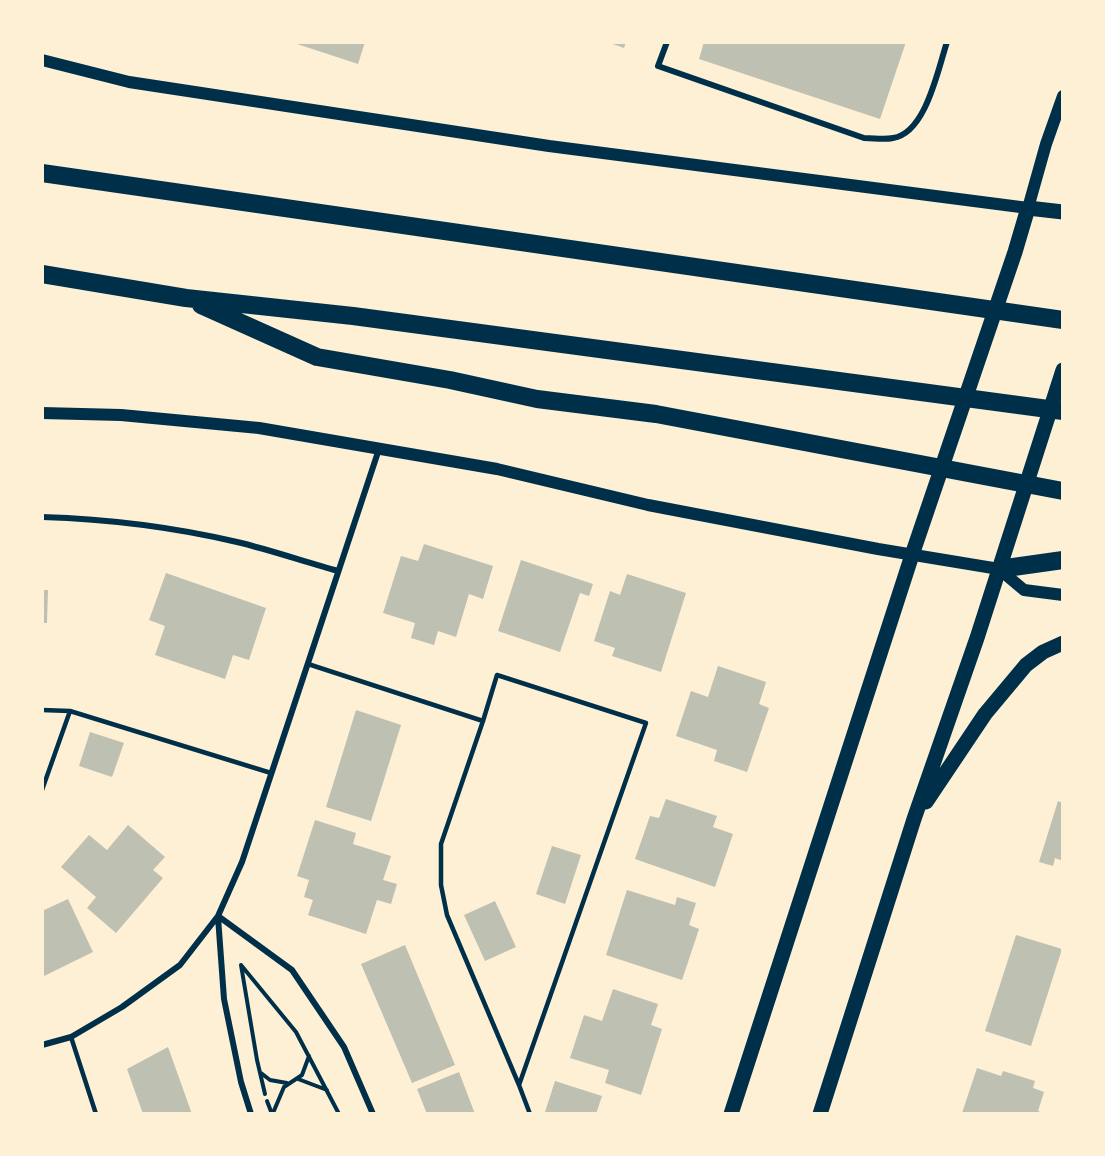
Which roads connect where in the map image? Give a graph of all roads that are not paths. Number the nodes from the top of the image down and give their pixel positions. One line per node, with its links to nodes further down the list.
1 (667, 42): 2 (street)
2 (946, 42)
3 (42, 60): 6 (main road)
4 (1063, 96): 6 (main road)
5 (42, 172): 10 (highway)
6 (1028, 208): 7 (main road); 17 (main road)
7 (1063, 212)
8 (42, 274): 9 (highway)
9 (186, 298): 12 (highway); 15 (highway)
10 (1063, 321)
11 (1063, 370): 19 (main road)
12 (1063, 411)
13 (42, 413): 14 (main road)
14 (380, 450): 17 (main road); 20 (street)
15 (1063, 491)
16 (42, 517): 20 (street)
17 (912, 555): 19 (main road); 38 (main road)
18 (1063, 560): 19 (highway)
19 (999, 569): 21 (main road); 29 (main road)
20 (338, 571): 23 (street)
21 (1063, 595)
22 (1063, 644): 29 (main road)
23 (308, 664): 26 (lane); 27 (street)
24 (42, 710): 25 (lane)
25 (70, 711): 27 (lane); 28 (lane)
26 (483, 721): 33 (lane); 33 (lane)
27 (271, 773): 30 (street)
28 (42, 790)
29 (914, 819): 39 (main road)
30 (218, 916): 31 (street); 35 (street); 36 (street)
31 (71, 1036): 32 (street); 34 (lane)
32 (42, 1045)
33 (519, 1085): 37 (lane)
34 (96, 1114)
35 (251, 1114)
36 (373, 1114)
37 (530, 1114)
38 (731, 1114)
39 (820, 1114)

